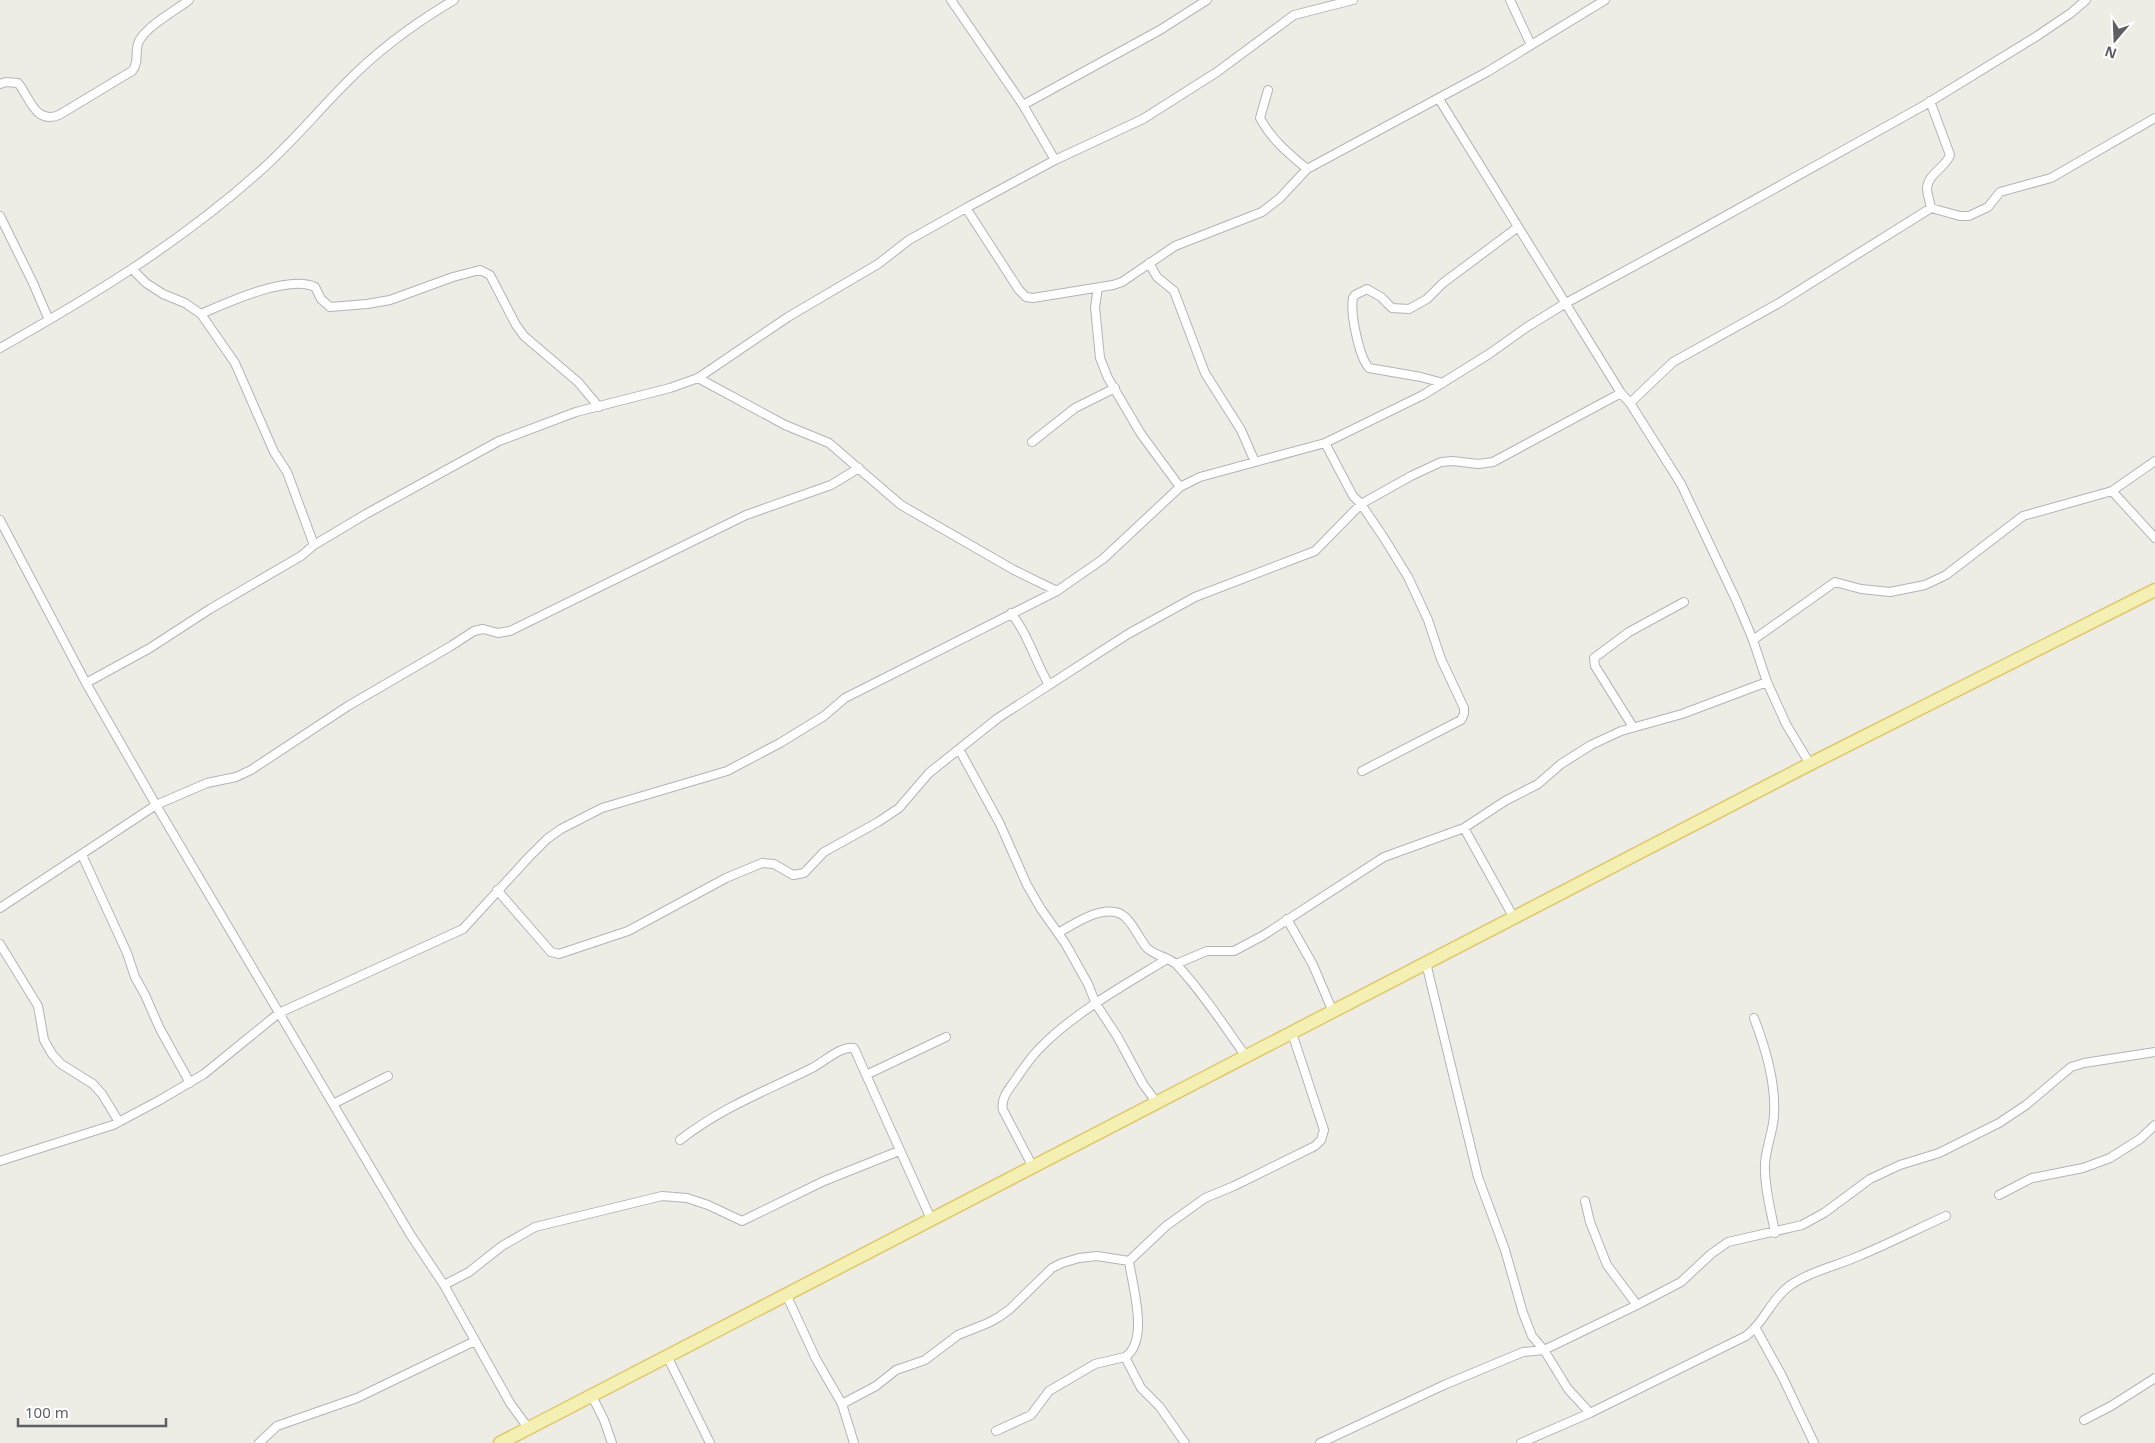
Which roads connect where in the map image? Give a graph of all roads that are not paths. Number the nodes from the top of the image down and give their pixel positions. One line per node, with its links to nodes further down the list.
1 (189, 0): 11 (street)
2 (454, 0): 24 (street)
3 (951, 0): 15 (street)
4 (1207, 0): 15 (street)
5 (1354, 0): 9 (street)
6 (1510, 0): 10 (street)
7 (1605, 0): 10 (street)
8 (2086, 0): 14 (street)
9 (1328, 3): 17 (street)
10 (1531, 45): 13 (street)
11 (0, 84)
12 (1268, 90): 18 (street)
13 (1439, 99): 18 (street); 22 (street)
14 (1930, 101): 20 (street); 26 (street)
15 (1023, 105): 17 (street)
16 (2155, 118): 20 (street)
17 (1056, 160): 19 (street)
18 (1307, 169): 23 (street)
19 (966, 208): 25 (street); 30 (street)
20 (1931, 208): 34 (street)
21 (0, 216): 28 (street)
22 (1518, 227): 26 (street); 31 (street)
23 (1149, 263): 25 (street); 39 (street)
24 (133, 270): 27 (street); 28 (street)
25 (1098, 288): 32 (street)
26 (1566, 303): 31 (street); 33 (street)
27 (201, 314): 35 (street); 46 (street)
28 (49, 320): 29 (street)
29 (0, 348)
30 (698, 378): 35 (street); 40 (street)
31 (1443, 383): 37 (street)
32 (1114, 388): 36 (street); 41 (street)
33 (1621, 393): 34 (street); 43 (street)
34 (1630, 403): 51 (street)
35 (599, 407): 46 (street)
36 (1032, 442)
37 (1325, 443): 39 (street); 43 (street)
38 (2155, 460): 42 (street)
39 (1255, 462): 41 (street)
40 (859, 468): 48 (street); 59 (street)
41 (1180, 487): 48 (street)
42 (2112, 491): 45 (street); 51 (street)
43 (1361, 504): 54 (street); 58 (street)
44 (0, 520): 53 (street)
45 (2155, 538)
46 (314, 545): 53 (street)
47 (2155, 590): 57 (main road)
48 (1057, 591): 50 (street)
49 (1684, 602): 55 (street)
50 (1011, 613): 54 (street); 62 (street)
51 (1753, 640): 52 (street)
52 (1767, 682): 55 (street); 57 (street)
53 (86, 683): 59 (street)
54 (1049, 685): 56 (street)
55 (1633, 727): 60 (street)
56 (959, 749): 62 (street); 66 (street)
57 (1810, 764): 64 (main road)
58 (1362, 771)
59 (156, 805): 61 (street); 73 (street)
60 (1464, 828): 64 (street); 65 (street)
61 (82, 855): 63 (street); 81 (street)
62 (497, 890): 73 (street)
63 (0, 908)
64 (1514, 918): 70 (main road)
65 (1287, 919): 69 (street); 72 (street)
66 (1058, 933): 68 (street); 71 (street)
67 (0, 944): 84 (street)
68 (1167, 959): 69 (street); 71 (street)
69 (1176, 964): 78 (street)
70 (1426, 964): 72 (main road); 101 (street)
71 (1096, 1004): 83 (street); 89 (street)
72 (1333, 1012): 75 (main road)
73 (279, 1013): 81 (street); 82 (street)
74 (1754, 1018): 94 (street)
75 (1292, 1034): 78 (main road); 95 (street)
76 (946, 1038): 79 (street)
77 (2155, 1052): 94 (street)
78 (1247, 1058): 83 (main road)
79 (866, 1075): 86 (street); 87 (street)
80 (388, 1076): 82 (street)
81 (190, 1083): 84 (street)
82 (333, 1104): 96 (street)
83 (1157, 1104): 89 (main road)
84 (119, 1122): 88 (street)
85 (2155, 1125): 90 (street)
86 (680, 1140)
87 (899, 1151): 93 (street); 96 (street)
88 (0, 1161)
89 (1033, 1167): 93 (main road)
90 (1999, 1195)
91 (1585, 1201): 98 (street)
92 (1946, 1216): 99 (street)
93 (931, 1219): 97 (main road)
94 (1775, 1232): 98 (street)
95 (1129, 1261): 103 (street); 106 (street)
96 (444, 1286): 100 (street)
97 (786, 1294): 102 (main road); 106 (street)
98 (1637, 1305): 101 (street)
99 (1756, 1329): 107 (street); 119 (street)
100 (475, 1341): 109 (street); 111 (street)
101 (1544, 1350): 107 (street); 117 (street)
102 (667, 1356): 105 (main road); 114 (street)
103 (1125, 1357): 110 (street); 116 (street)
104 (2155, 1378): 108 (street)
105 (592, 1396): 109 (main road); 113 (street)
106 (842, 1404): 115 (street)
107 (1590, 1412): 118 (street)
108 (2084, 1420)
109 (529, 1429): 112 (main road)
110 (996, 1431)
111 (259, 1443)
112 (500, 1443)
113 (612, 1443)
114 (710, 1443)
115 (854, 1443)
116 (1185, 1443)
117 (1320, 1443)
118 (1521, 1443)
119 (1814, 1443)

